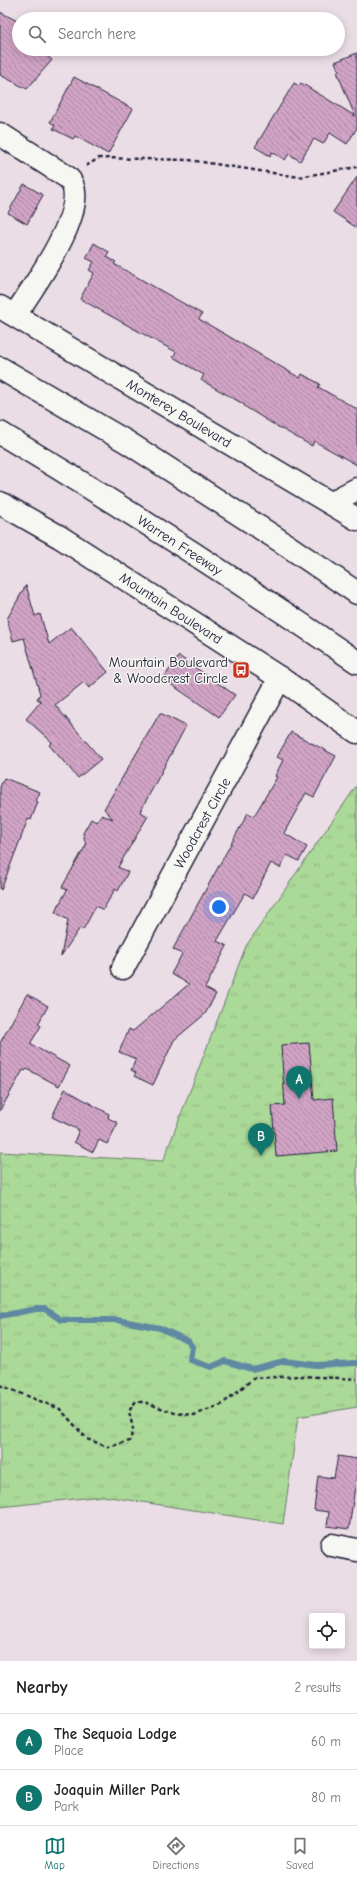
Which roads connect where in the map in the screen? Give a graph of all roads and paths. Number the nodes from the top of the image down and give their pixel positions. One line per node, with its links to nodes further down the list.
1 (0, 134): 3 (main road)
2 (357, 167): 3 (path)
3 (67, 177): 4 (main road)
4 (7, 311): 9 (main road, Monterey Boulevard)
5 (0, 368): 11 (main road)
6 (0, 433): 12 (main road, Warren Freeway)
7 (357, 489): 9 (main road)
8 (0, 503): 13 (main road, Mountain Boulevard)
9 (335, 506): 10 (main road, Monterey Boulevard)
10 (357, 519)
11 (357, 593)
12 (357, 662)
13 (280, 678): 14 (main road, Mountain Boulevard); 15 (main road, Woodcrest Circle)
14 (357, 732)
15 (123, 968)
16 (357, 1379): 17 (path)
17 (0, 1385)
18 (332, 1545): 19 (main road)
19 (357, 1550)

